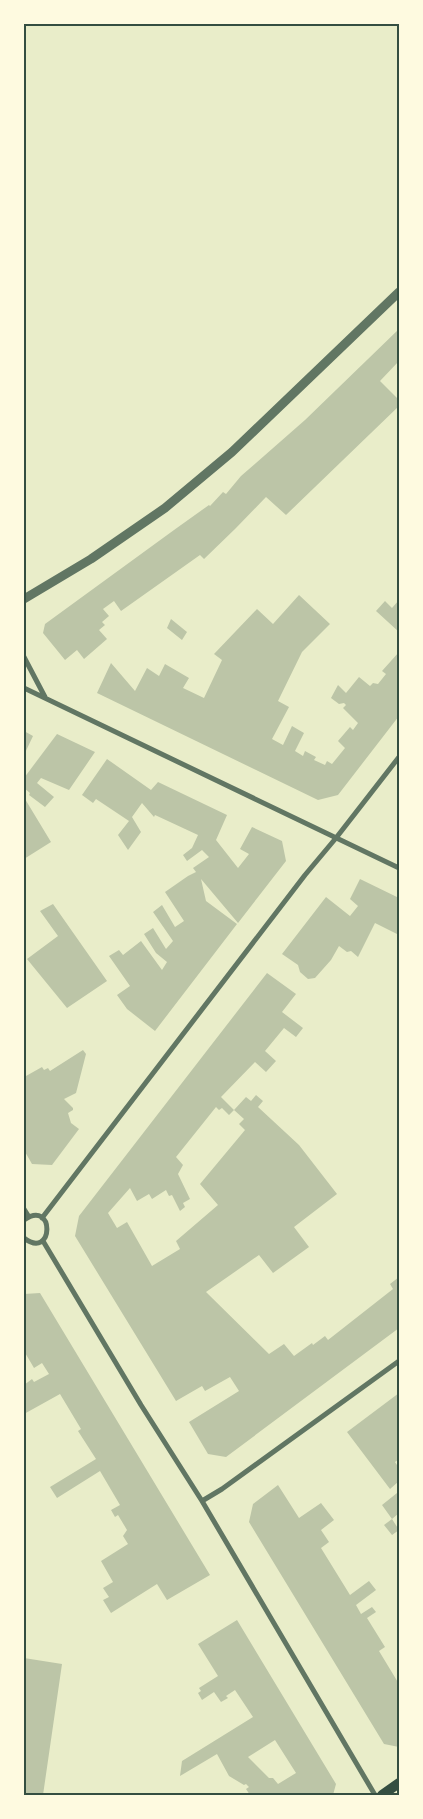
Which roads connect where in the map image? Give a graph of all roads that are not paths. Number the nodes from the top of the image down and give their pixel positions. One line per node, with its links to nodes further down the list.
1 (399, 292): 2 (street)
2 (24, 599)
3 (24, 657): 5 (street)
4 (24, 688): 5 (street)
5 (46, 698): 7 (street)
6 (399, 756): 7 (street)
7 (336, 838): 8 (street); 10 (street)
8 (399, 868)
9 (24, 1209): 11 (street)
10 (42, 1218): 11 (street); 13 (street)
11 (26, 1219)
12 (24, 1239): 13 (street)
13 (43, 1240): 15 (street)
14 (399, 1361): 15 (street)
15 (202, 1501): 17 (street)
16 (399, 1783): 18 (main road)
17 (375, 1795)
18 (382, 1795)

